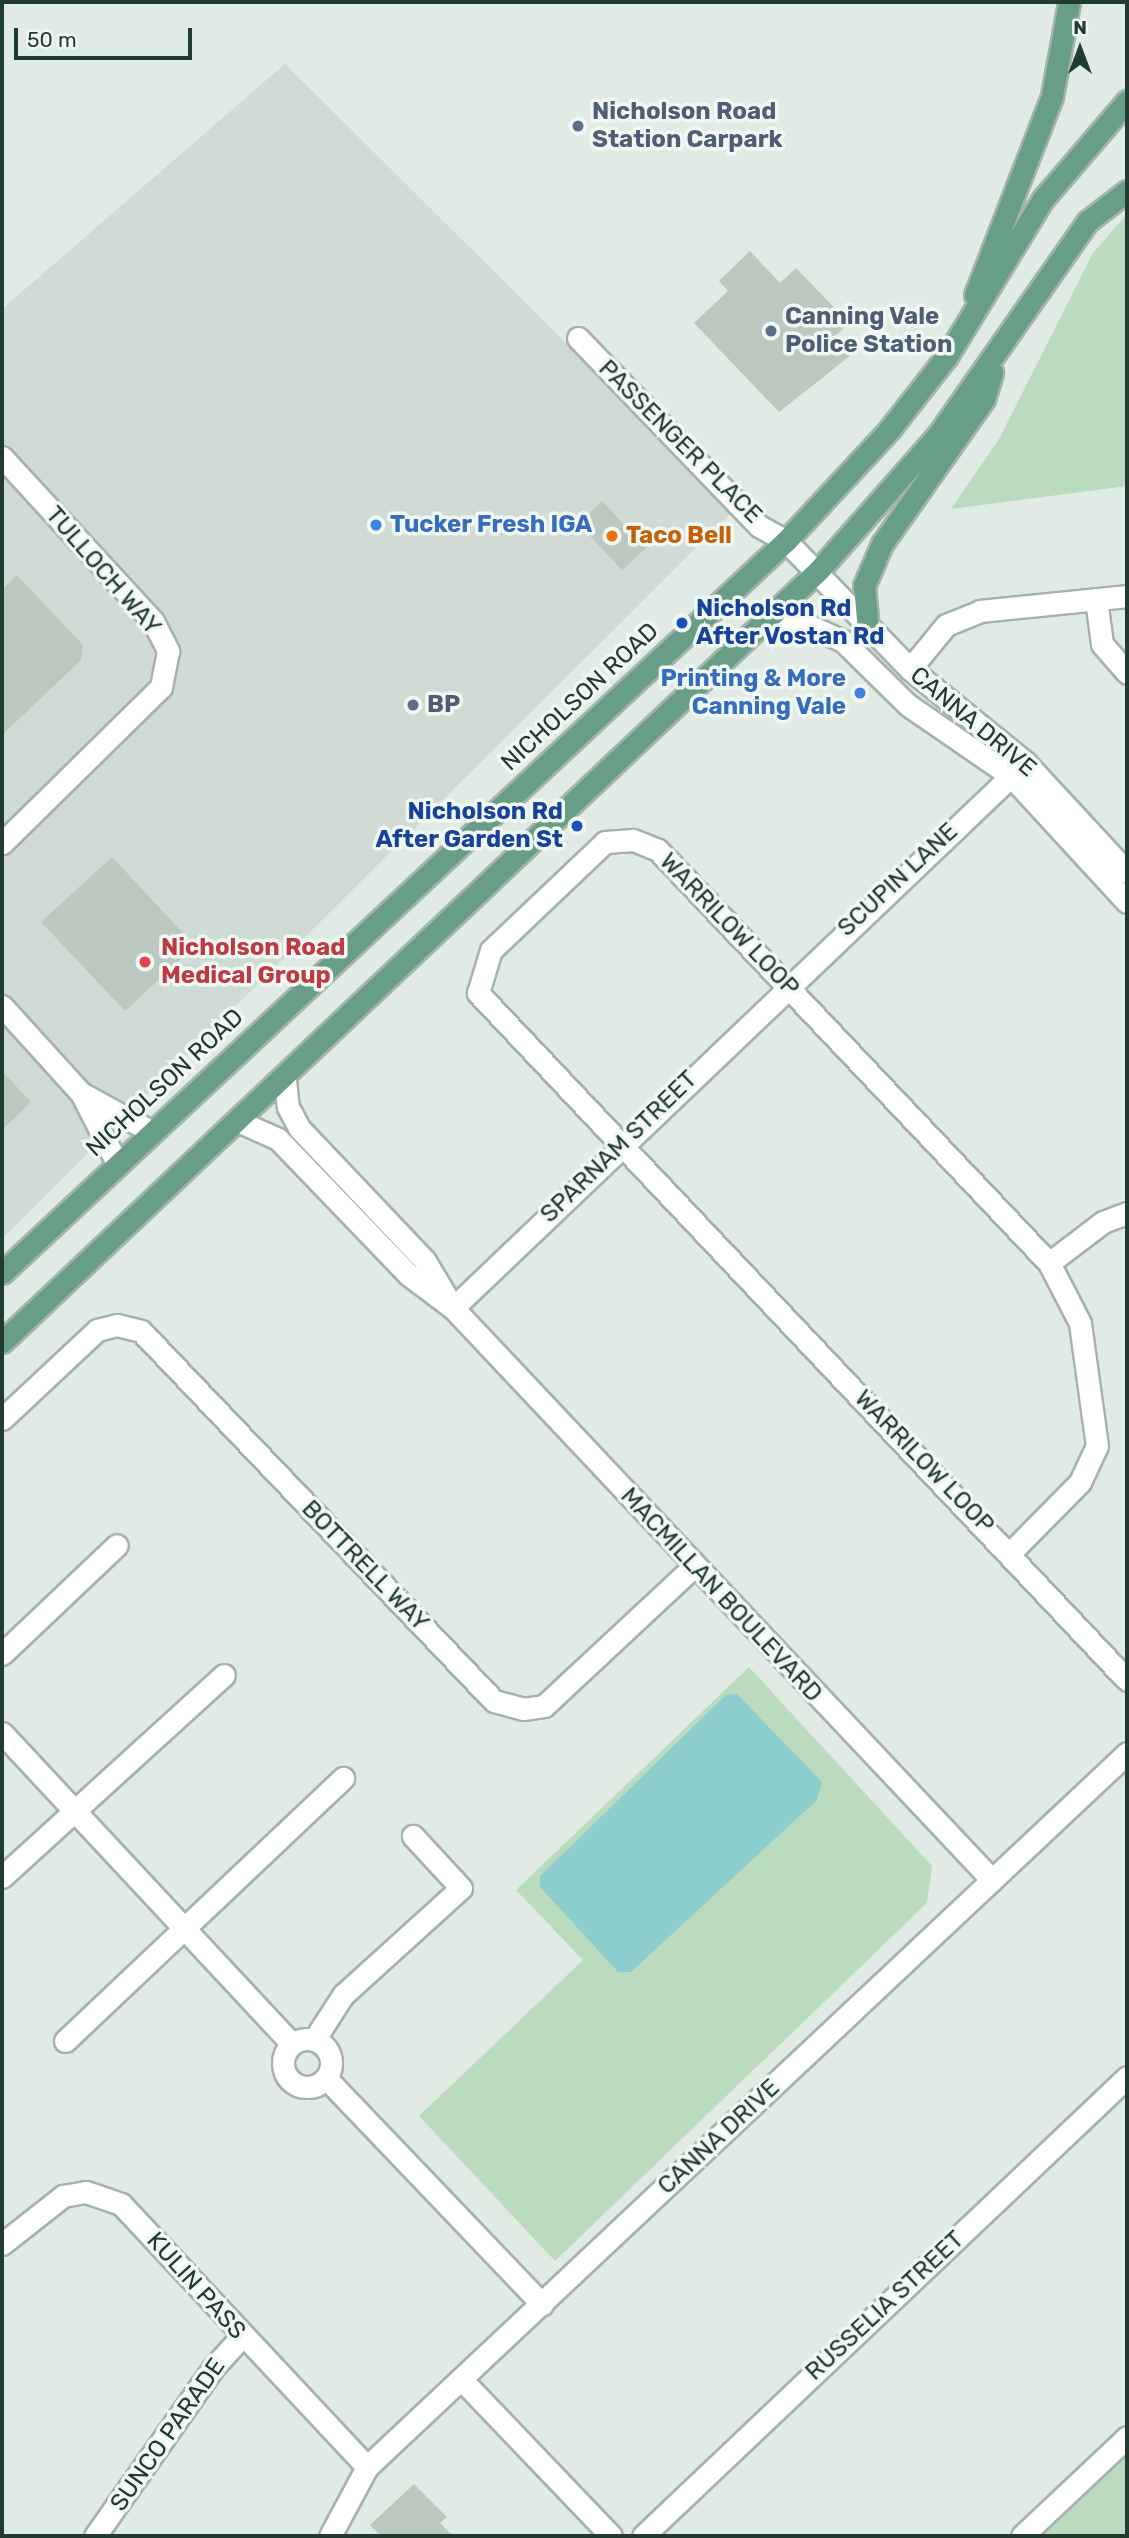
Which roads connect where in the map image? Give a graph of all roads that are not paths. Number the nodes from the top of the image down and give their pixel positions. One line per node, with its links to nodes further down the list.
1 (1069, 2): 5 (main road)
2 (1127, 101): 5 (main road, NICHOLSON ROAD)
3 (1127, 191): 6 (main road)
4 (578, 338): 8 (street, PASSENGER PLACE)
5 (959, 339): 8 (main road, NICHOLSON ROAD)
6 (998, 353): 9 (main road); 13 (main road)
7 (2, 457): 17 (street, TULLOCH WAY)
8 (786, 541): 9 (street, PASSENGER PLACE); 25 (main road, NICHOLSON ROAD)
9 (818, 571): 12 (main road); 13 (street, CANNA DRIVE)
10 (1127, 596): 11 (street)
11 (1096, 599): 14 (street); 15 (street)
12 (760, 626): 16 (street, CANNA DRIVE); 22 (main road)
13 (868, 629): 14 (street, CANNA DRIVE)
14 (910, 669): 18 (street, CANNA DRIVE)
15 (1127, 673)
16 (1011, 776): 19 (street, CANNA DRIVE); 20 (street, SCUPIN LANE)
17 (2, 843)
18 (1127, 872)
19 (1127, 902)
20 (786, 986): 26 (street, SPARNAM STREET); 26 (street, WARRILOW LOOP); 29 (street, WARRILOW LOOP)
21 (2, 1006): 23 (street)
22 (285, 1080): 24 (main road); 31 (street, MACMILLAN BOULEVARD)
23 (80, 1093): 25 (street); 27 (street)
24 (240, 1122): 31 (street, MACMILLAN BOULEVARD); 32 (main road)
25 (150, 1131): 27 (main road, NICHOLSON ROAD)
26 (622, 1144): 31 (street, SPARNAM STREET); 35 (street, WARRILOW LOOP)
27 (117, 1163): 30 (main road, NICHOLSON ROAD)
28 (1127, 1213): 29 (street)
29 (1049, 1263): 35 (street, WARRILOW LOOP)
30 (2, 1273)
31 (453, 1308): 36 (street, MACMILLAN BOULEVARD)
32 (2, 1342)
33 (2, 1419): 36 (street, BOTTRELL WAY)
34 (117, 1545): 37 (street)
35 (1010, 1553): 39 (street, WARRILOW LOOP)
36 (693, 1567): 46 (street, MACMILLAN BOULEVARD)
37 (2, 1654)
38 (224, 1675): 43 (street)
39 (1127, 1680)
40 (2, 1733): 43 (street)
41 (1127, 1753): 46 (street, CANNA DRIVE)
42 (343, 1778): 47 (street)
43 (75, 1810): 45 (street); 47 (street)
44 (413, 1836): 48 (street)
45 (2, 1877)
46 (992, 1880): 54 (street, CANNA DRIVE)
47 (183, 1929): 49 (street); 50 (street)
48 (314, 2040): 50 (street); 52 (street)
49 (65, 2041)
50 (292, 2044): 52 (street)
51 (1127, 2077): 62 (street, RUSSELIA STREET)
52 (326, 2078): 54 (street)
53 (5, 2235): 55 (street, KULIN PASS)
54 (542, 2304): 56 (street, CANNA DRIVE)
55 (242, 2336): 58 (street, KULIN PASS); 59 (street, SUNCO PARADE)
56 (463, 2381): 58 (street, CANNA DRIVE); 61 (street)
57 (1127, 2437): 63 (street)
58 (367, 2467): 60 (street, CANNA DRIVE)
59 (95, 2536)
60 (330, 2536)
61 (611, 2536)
62 (642, 2536)
63 (1022, 2536)

